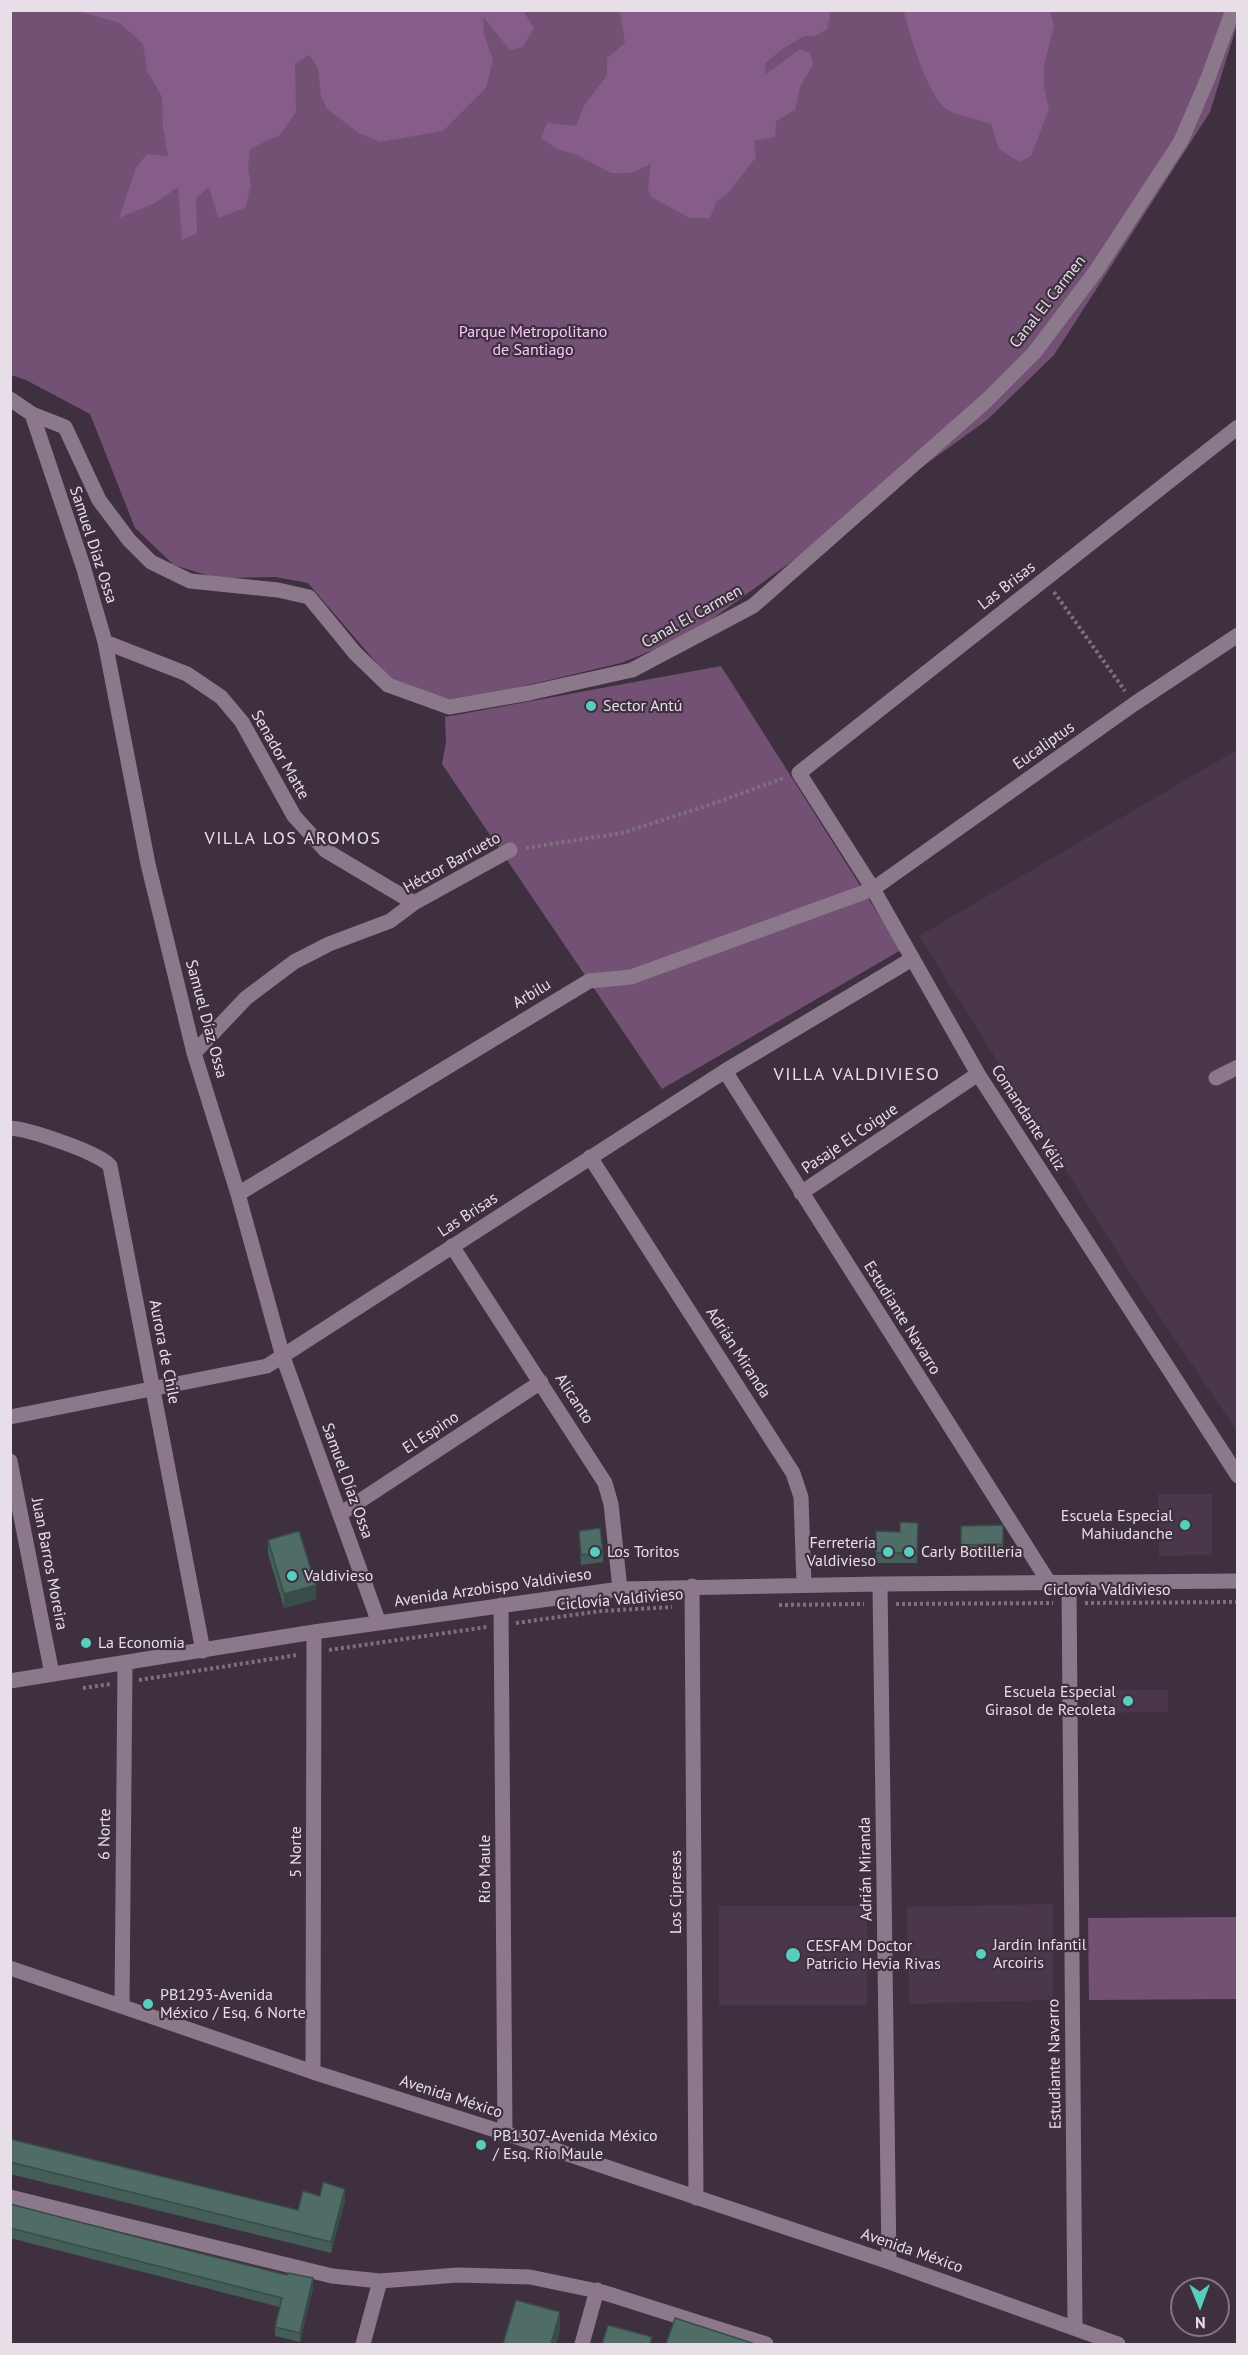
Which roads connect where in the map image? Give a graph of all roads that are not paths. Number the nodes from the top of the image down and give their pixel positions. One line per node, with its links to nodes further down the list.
1 (1233, 10): 3 (street, Canal El Carmen)
2 (10, 399): 3 (street, Canal El Carmen)
3 (32, 414): 6 (street, Samuel Díaz Ossa)
4 (1238, 427): 7 (street, Las Brisas)
5 (1238, 635): 9 (street, Eucaliptus)
6 (105, 642): 10 (street, Senador Matte); 12 (street, Samuel Díaz Ossa)
7 (799, 772): 9 (street, Comandante Véliz)
8 (510, 850): 10 (street, Héctor Barrueto)
9 (873, 889): 11 (street, Comandante Véliz); 20 (street, Arbilu)
10 (414, 903): 12 (street, Héctor Barrueto)
11 (912, 959): 14 (street, Las Brisas); 15 (street, Comandante Véliz)
12 (194, 1053): 20 (street, Samuel Díaz Ossa)
13 (1238, 1067): 16 (street)
14 (725, 1071): 18 (street, Las Brisas); 19 (street, Estudiante Navarro)
15 (978, 1074): 19 (street, Pasaje El Coigue); 27 (street, Comandante Véliz)
16 (1216, 1078)
17 (10, 1128): 24 (street, Aurora de Chile)
18 (590, 1157): 21 (street, Las Brisas); 33 (street, Adrián Miranda)
19 (801, 1193): 31 (street, Estudiante Navarro)
20 (237, 1194): 22 (street, Samuel Díaz Ossa)
21 (452, 1246): 22 (street, Las Brisas); 23 (street, Alicanto)
22 (283, 1356): 24 (street, Las Brisas); 28 (street, Samuel Díaz Ossa)
23 (541, 1382): 28 (street, El Espino); 35 (street, Alicanto)
24 (153, 1389): 25 (street, Las Brisas); 39 (street, Aurora de Chile)
25 (10, 1417)
26 (10, 1461): 41 (street, Juan Barros Moreira)
27 (1238, 1476)
28 (340, 1514): 37 (street, Samuel Díaz Ossa)
29 (1238, 1581): 32 (street, Avenida Arzobispo Valdivieso)
30 (880, 1584): 31 (street, Avenida Arzobispo Valdivieso); 33 (street, Avenida Arzobispo Valdivieso); 49 (street, Adrián Miranda)
31 (1050, 1584): 32 (street, Avenida Arzobispo Valdivieso)
32 (1069, 1584): 52 (street, Estudiante Navarro)
33 (804, 1585): 34 (street, Avenida Arzobispo Valdivieso)
34 (692, 1586): 35 (street, Avenida Arzobispo Valdivieso); 48 (street, Los Cipreses)
35 (620, 1589): 36 (street, Avenida Arzobispo Valdivieso)
36 (501, 1605): 37 (street, Avenida Arzobispo Valdivieso); 46 (street, Río Maule)
37 (379, 1623): 38 (street, Avenida Arzobispo Valdivieso)
38 (314, 1632): 39 (street, Avenida Arzobispo Valdivieso); 45 (street, 5 Norte)
39 (202, 1651): 40 (street, Avenida Arzobispo Valdivieso)
40 (125, 1664): 41 (street, Avenida Arzobispo Valdivieso); 44 (street, 6 Norte)
41 (52, 1674): 42 (street, Avenida Arzobispo Valdivieso)
42 (10, 1681)
43 (10, 1968): 44 (street, Avenida México)
44 (122, 2006): 45 (street, Avenida México)
45 (313, 2072): 46 (street, Avenida México)
46 (505, 2133): 48 (street, Avenida México)
47 (10, 2197): 50 (street)
48 (696, 2198): 49 (street, Avenida México)
49 (889, 2262): 52 (street, Avenida México)
50 (380, 2280): 51 (street); 53 (street)
51 (597, 2290): 54 (street); 55 (street)
52 (1075, 2328): 56 (street, Avenida México)
53 (363, 2344)
54 (582, 2344)
55 (766, 2344)
56 (1118, 2344)

